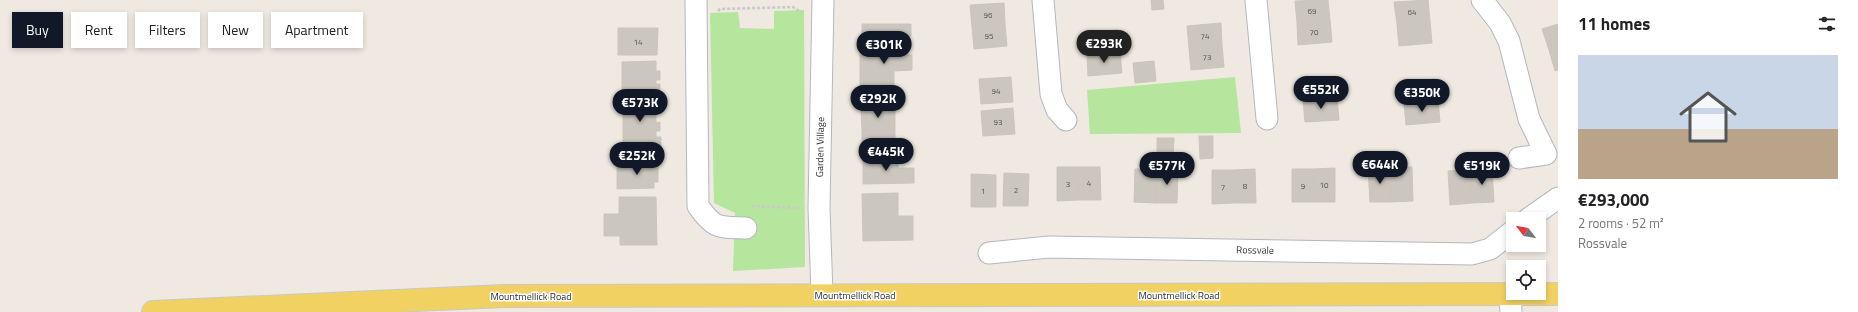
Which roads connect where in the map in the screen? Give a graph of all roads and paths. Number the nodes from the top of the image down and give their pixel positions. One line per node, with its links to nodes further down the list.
1 (696, 0): 15 (street)
2 (823, 0): 13 (street, Garden Village)
3 (1043, 0): 9 (street)
4 (1256, 0): 8 (street)
5 (1482, 0): 10 (street)
6 (715, 14): 7 (path)
7 (808, 17)
8 (1267, 119)
9 (1066, 120)
10 (1519, 158)
11 (1558, 198): 14 (street)
12 (749, 206): 13 (path)
13 (819, 208): 18 (street, Garden Village)
14 (1538, 212)
15 (746, 228)
16 (1506, 236): 17 (street, Rossvale)
17 (990, 253)
18 (822, 294): 20 (main road, Mountmellick Road); 21 (main road, Mountmellick Road)
19 (1558, 294): 20 (main road, Mountmellick Road)
20 (1510, 303)
21 (153, 312)

